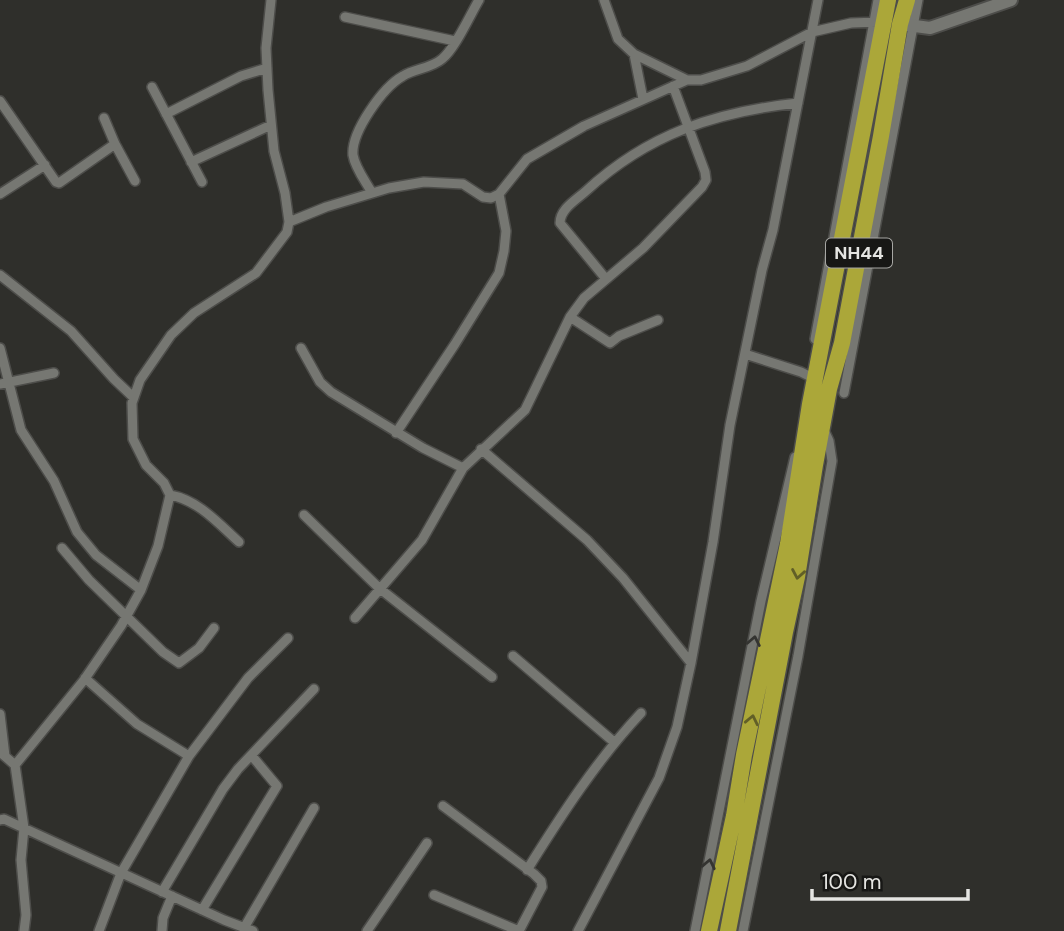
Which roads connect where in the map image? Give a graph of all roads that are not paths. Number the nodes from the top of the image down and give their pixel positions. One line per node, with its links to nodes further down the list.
1 (271, 0): 15 (street)
2 (479, 0): 13 (street)
3 (604, 0): 14 (street)
4 (818, 0): 12 (street)
5 (877, 0): 11 (street)
6 (888, 0): 11 (highway, NH44)
7 (906, 0): 11 (highway, NH44)
8 (918, 0): 11 (street)
9 (1011, 0): 11 (street)
10 (345, 17): 13 (street)
11 (893, 23): 12 (street); 43 (highway, NH44); 45 (street); 47 (highway, NH44)
12 (811, 32): 16 (street); 21 (street)
13 (455, 41): 32 (street)
14 (634, 54): 16 (street); 19 (street)
15 (267, 68): 22 (street); 24 (street)
16 (687, 80): 17 (street)
17 (673, 86): 19 (street); 25 (street)
18 (152, 87): 22 (street)
19 (643, 99): 33 (street)
20 (0, 101): 28 (street)
21 (797, 103): 25 (street); 41 (street)
22 (166, 114): 27 (street)
23 (104, 118): 26 (street)
24 (271, 125): 27 (street); 34 (street)
25 (688, 126): 36 (street); 36 (street)
26 (115, 144): 28 (street); 29 (street)
27 (191, 162): 30 (street)
28 (45, 165): 31 (street)
29 (135, 181)
30 (202, 182)
31 (0, 194)
32 (372, 194): 33 (street); 34 (street)
33 (499, 194): 48 (street)
34 (289, 222): 46 (street)
35 (0, 275): 46 (street)
36 (606, 279): 37 (street)
37 (570, 317): 38 (street); 49 (street)
38 (658, 320)
39 (0, 348): 44 (street)
40 (301, 348): 48 (street)
41 (745, 354): 43 (street); 63 (street)
42 (54, 373): 44 (street)
43 (811, 378): 52 (highway, NH44); 91 (street, one-way to 43)
44 (5, 383): 57 (street)
45 (844, 393)
46 (133, 397): 51 (street)
47 (822, 426): 52 (highway, NH44); 94 (street)
48 (396, 433): 50 (street)
49 (481, 449): 50 (street); 63 (street)
50 (463, 468): 56 (street)
51 (170, 495): 54 (street); 57 (street)
52 (802, 505): 92 (highway, NH44, one-way to 52); 93 (highway, NH44, one-way to 93)
53 (304, 515): 56 (street)
54 (239, 542)
55 (62, 548): 58 (street)
56 (379, 588): 59 (street); 64 (street)
57 (141, 590): 58 (street)
58 (127, 615): 60 (street); 65 (street)
59 (355, 618)
60 (214, 628)
61 (288, 638): 72 (street)
62 (513, 656): 69 (street)
63 (691, 663): 90 (street)
64 (492, 677)
65 (85, 678): 72 (street); 73 (street)
66 (314, 689): 71 (street)
67 (641, 713): 69 (street)
68 (0, 714): 70 (street)
69 (614, 742): 79 (street)
70 (2, 754): 73 (street)
71 (252, 756): 81 (street); 84 (street)
72 (189, 757): 80 (street)
73 (16, 765): 77 (street)
74 (443, 806): 79 (street)
75 (314, 808): 85 (street)
76 (0, 820): 77 (street)
77 (24, 828): 80 (street); 86 (street)
78 (427, 843): 89 (street)
79 (527, 870): 82 (street)
80 (121, 873): 81 (street); 87 (street)
81 (162, 892): 83 (street)
82 (434, 895)
83 (172, 896): 84 (street); 88 (street)
84 (202, 910): 85 (street)
85 (248, 929)
86 (24, 931)
87 (99, 931)
88 (162, 931)
89 (368, 931)
90 (578, 931)
91 (695, 931)
92 (709, 931)
93 (728, 931)
94 (743, 931)

